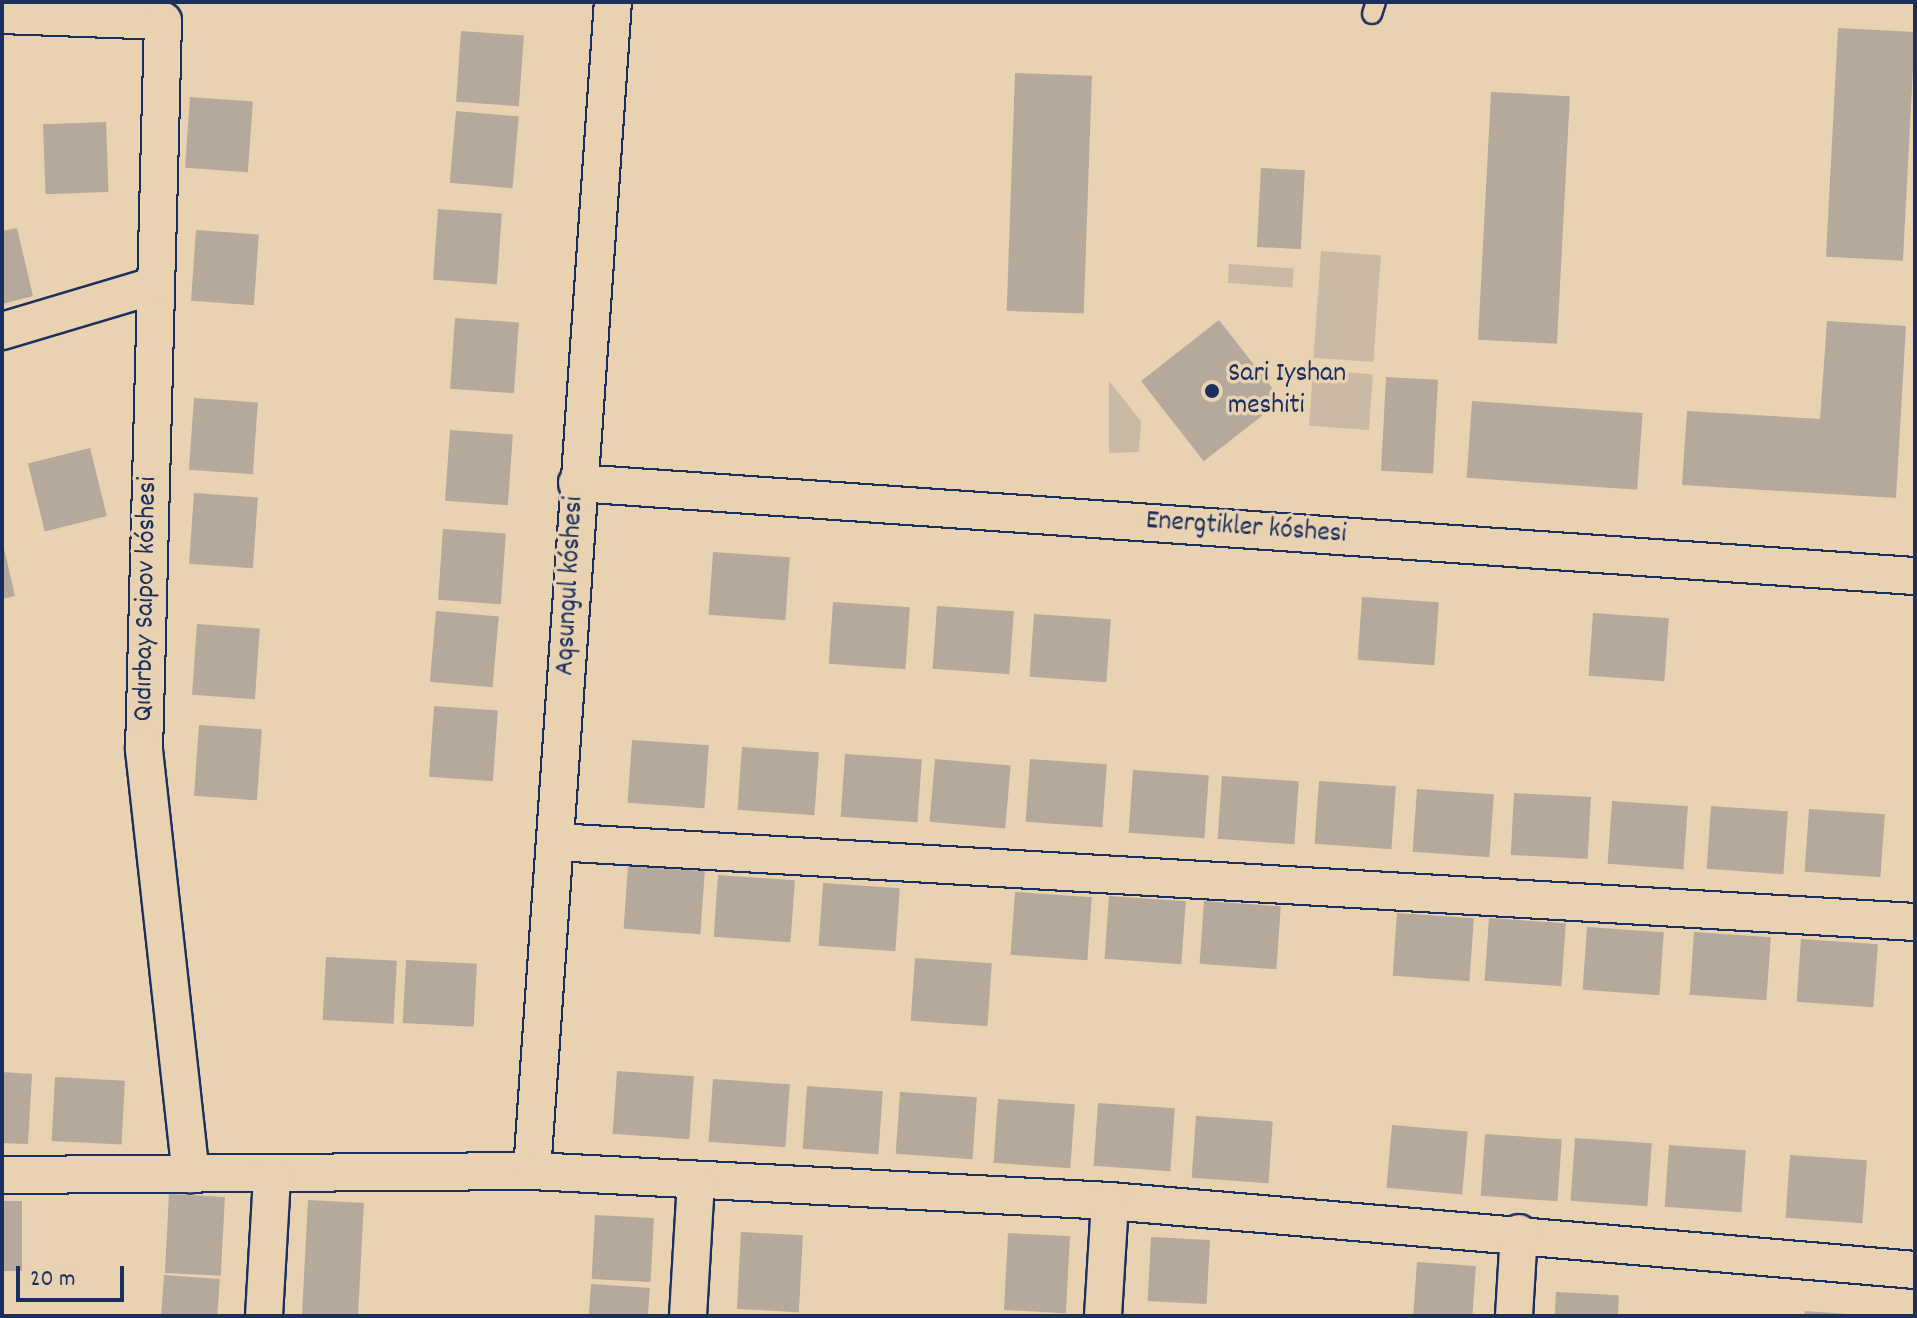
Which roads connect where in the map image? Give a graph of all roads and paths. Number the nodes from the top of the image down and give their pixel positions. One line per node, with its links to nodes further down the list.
1 (613, 2): 5 (street, Aqsungul kóshesi)
2 (2, 15): 3 (street, Qıdırbay Saipov kóshesi)
3 (153, 286): 4 (street); 10 (street, Qıdırbay Saipov kóshesi)
4 (2, 331)
5 (577, 483): 6 (street, Energtikler kóshesi); 7 (street, Aqsungul kóshesi)
6 (1915, 576)
7 (556, 842): 8 (street); 9 (street, Aqsungul kóshesi)
8 (1915, 922)
9 (532, 1171): 12 (street); 13 (street)
10 (191, 1174): 11 (street); 12 (street)
11 (2, 1175)
12 (272, 1176): 17 (street)
13 (696, 1183): 14 (street); 18 (street)
14 (1110, 1201): 15 (street); 19 (street)
15 (1519, 1233): 16 (street); 20 (street)
16 (1915, 1270)
17 (264, 1316)
18 (688, 1316)
19 (1103, 1316)
20 (1514, 1316)

